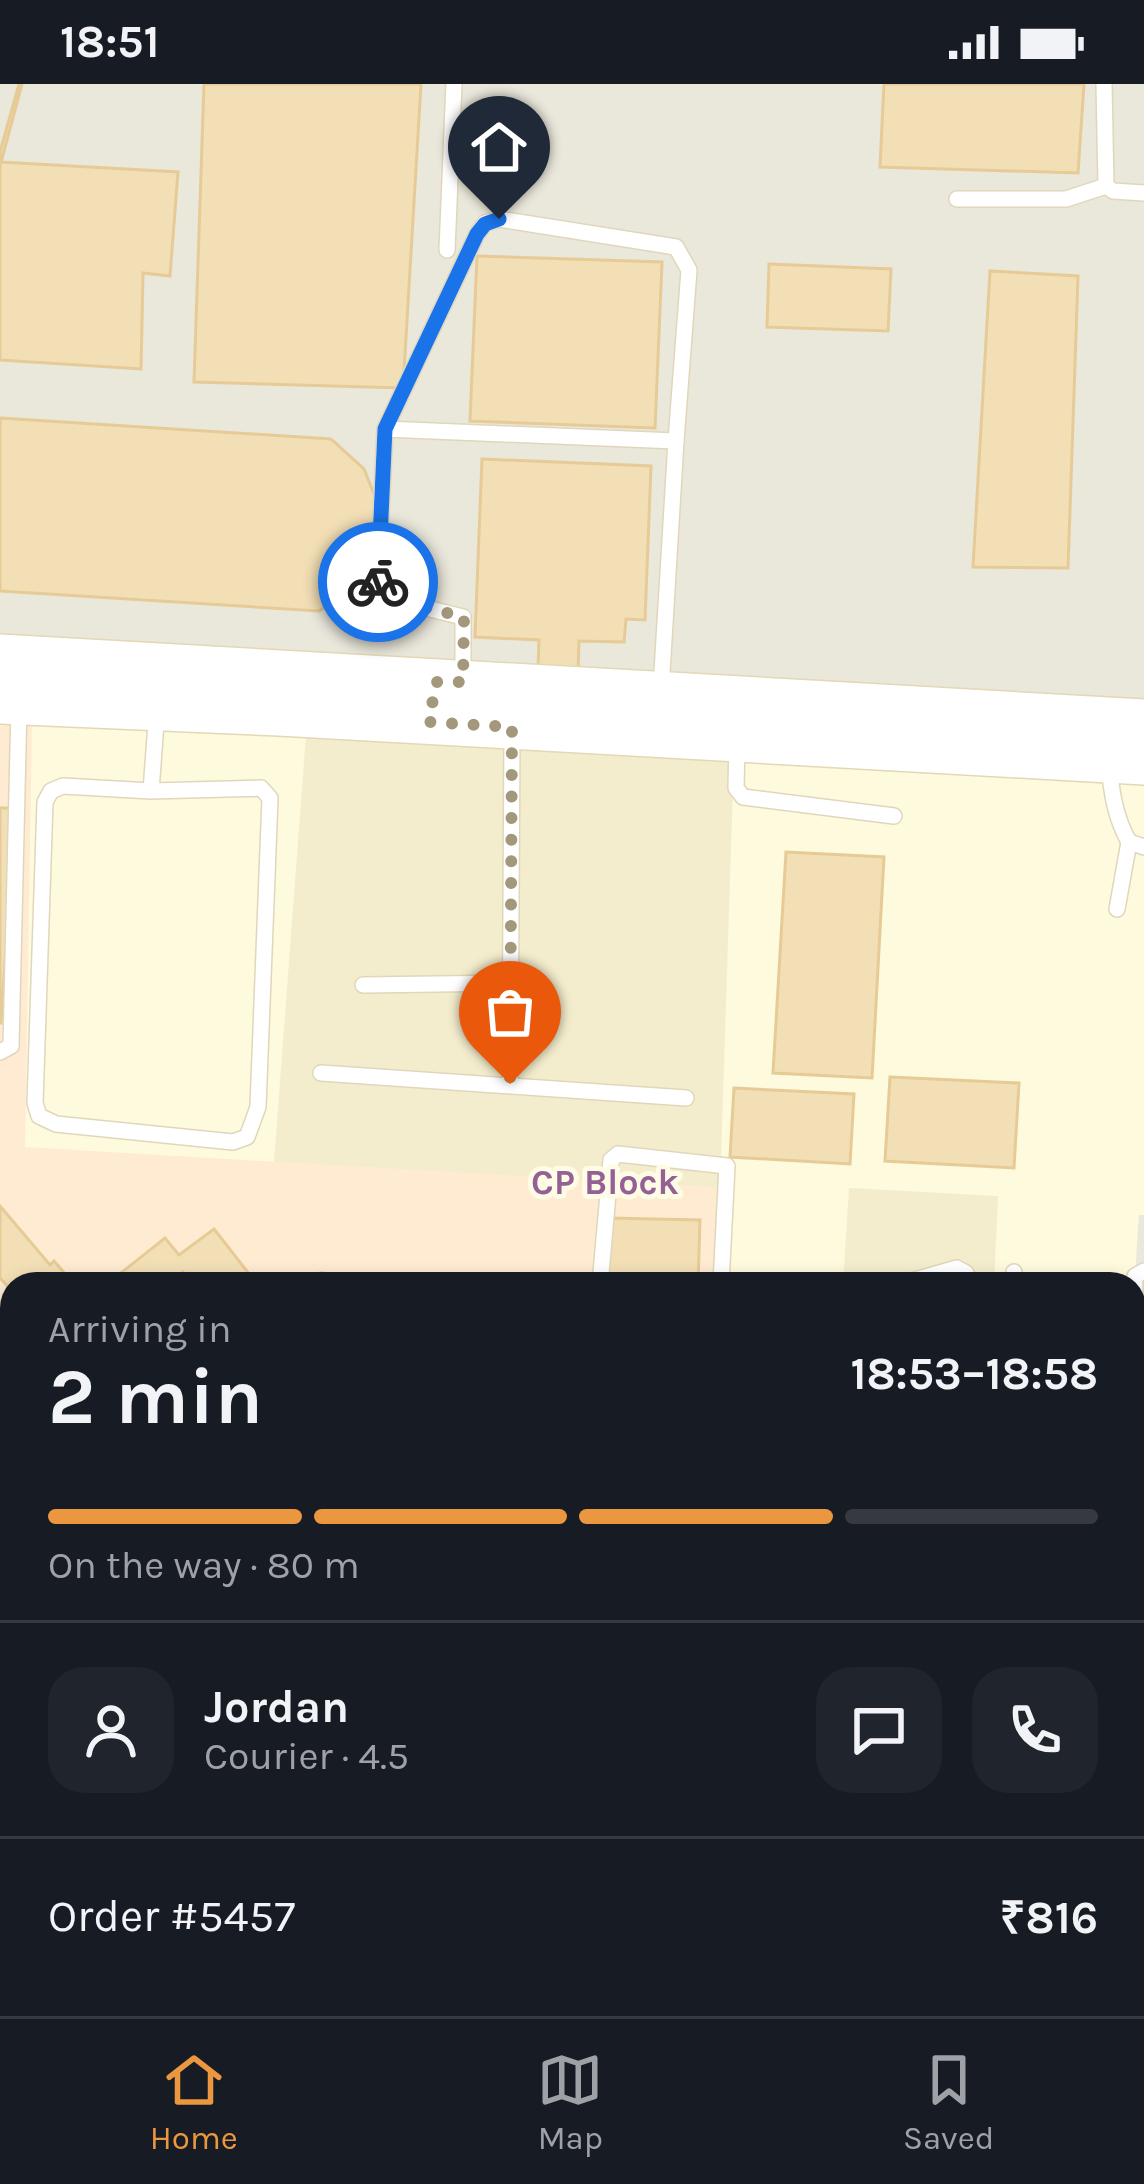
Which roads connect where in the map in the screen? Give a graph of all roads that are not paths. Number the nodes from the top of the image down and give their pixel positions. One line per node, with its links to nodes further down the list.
1 (454, 84): 6 (lane)
2 (1104, 84): 3 (lane)
3 (1106, 186): 4 (lane); 5 (lane)
4 (1144, 193)
5 (957, 199)
6 (447, 250)
7 (385, 429): 8 (lane); 8 (lane); 10 (lane)
8 (676, 441): 11 (lane)
9 (0, 657): 10 (street)
10 (443, 695): 11 (street); 13 (street); 15 (street)
11 (661, 696): 14 (street)
12 (10, 702): 13 (street); 24 (lane)
13 (157, 707): 18 (lane)
14 (1144, 722)
15 (512, 727): 16 (street); 22 (lane)
16 (737, 740): 17 (street); 19 (lane)
17 (1127, 761): 20 (lane)
18 (151, 791): 18 (lane)
19 (894, 816)
20 (1137, 844): 21 (lane)
21 (1117, 909)
22 (509, 983): 23 (lane); 26 (lane)
23 (363, 985)
24 (0, 1052)
25 (321, 1073): 26 (lane)
26 (510, 1084): 27 (lane)
27 (686, 1098)
28 (601, 1272): 29 (lane)
29 (722, 1272)

